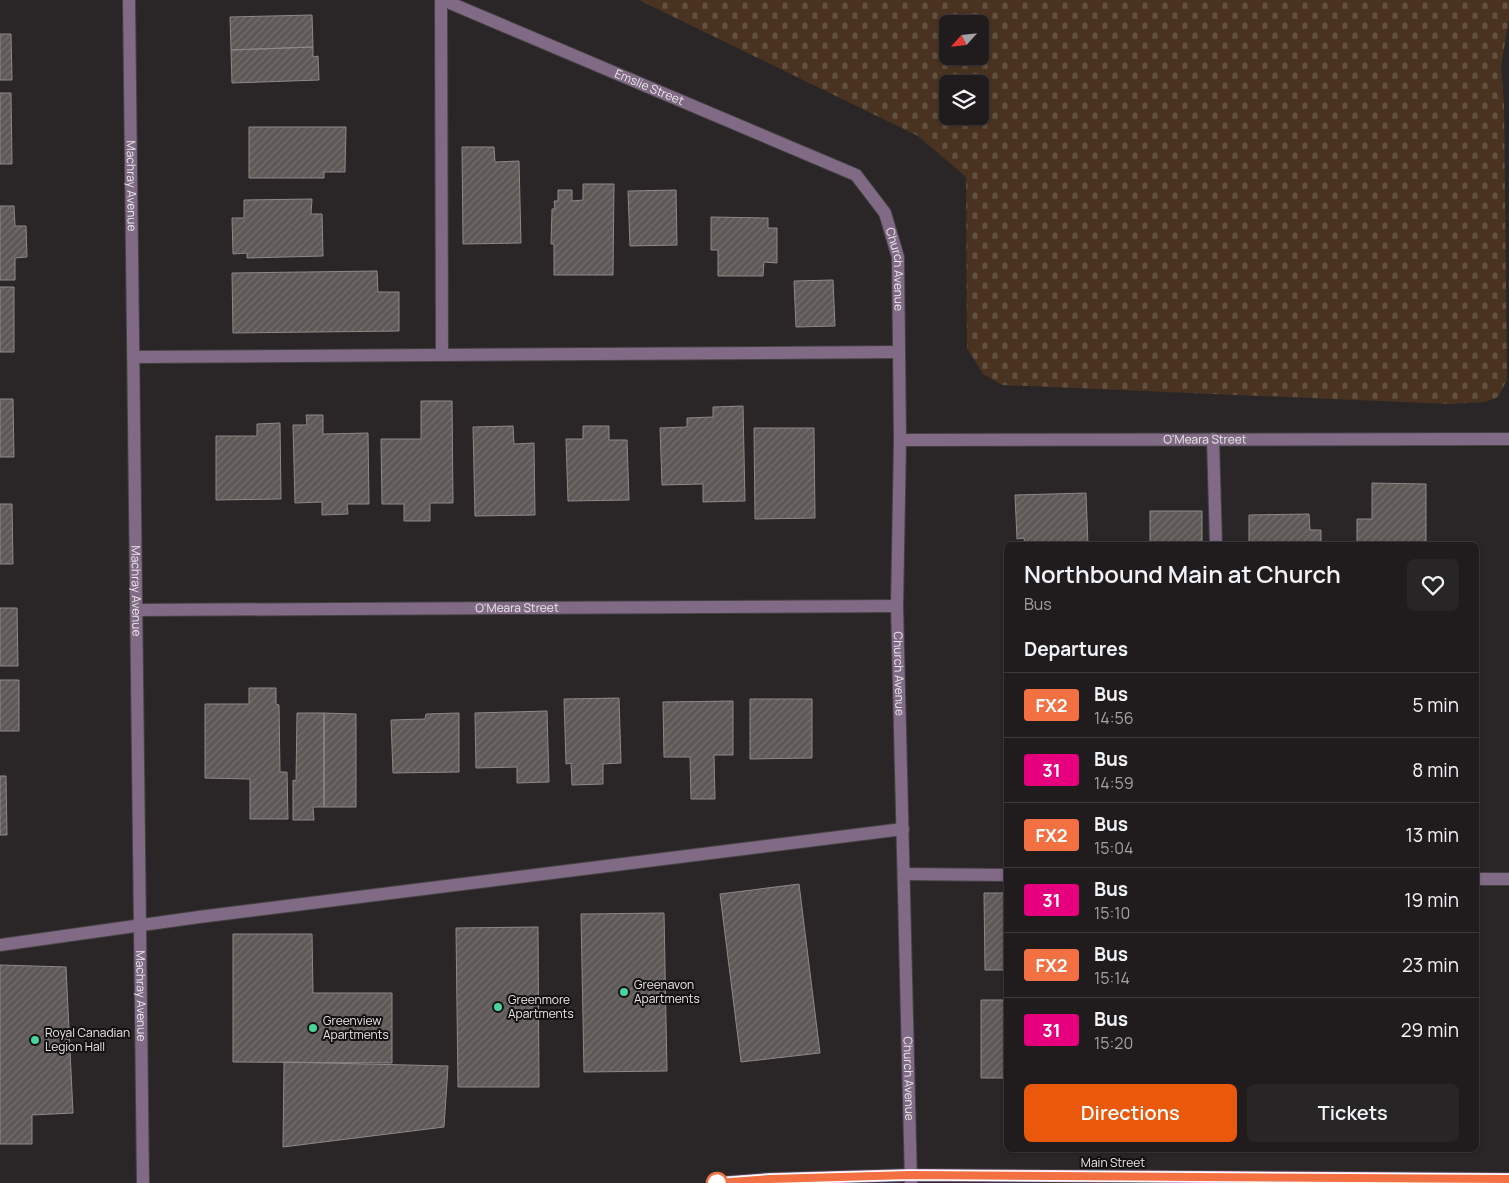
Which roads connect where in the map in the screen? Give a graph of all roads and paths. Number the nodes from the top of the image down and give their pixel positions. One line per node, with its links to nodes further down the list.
1 (129, 0): 6 (street, Machray Avenue)
2 (442, 0): 3 (street, Emslie Street); 5 (street)
3 (856, 175): 4 (street, Church Avenue)
4 (899, 352): 5 (street); 9 (street, Church Avenue)
5 (442, 355): 6 (street)
6 (134, 357): 12 (street, Machray Avenue)
7 (1213, 439): 8 (street, O'Meara Street); 9 (street, O'Meara Street); 10 (street)
8 (1509, 439)
9 (900, 440): 11 (street, Church Avenue)
10 (1216, 542)
11 (897, 606): 12 (street, O'Meara Street); 13 (street, Church Avenue)
12 (136, 610): 18 (street, Machray Avenue)
13 (903, 829): 14 (street, Church Avenue); 18 (street)
14 (904, 874): 15 (street); 20 (street, Church Avenue)
15 (1004, 875)
16 (1479, 879): 17 (street)
17 (1509, 880)
18 (140, 926): 19 (street); 23 (street, Machray Avenue)
19 (0, 945)
20 (910, 1179): 21 (main road, Main Street); 22 (main road, Main Street)
21 (1509, 1179)
22 (770, 1181): 24 (main road, Main Street)
23 (143, 1183)
24 (717, 1183)

